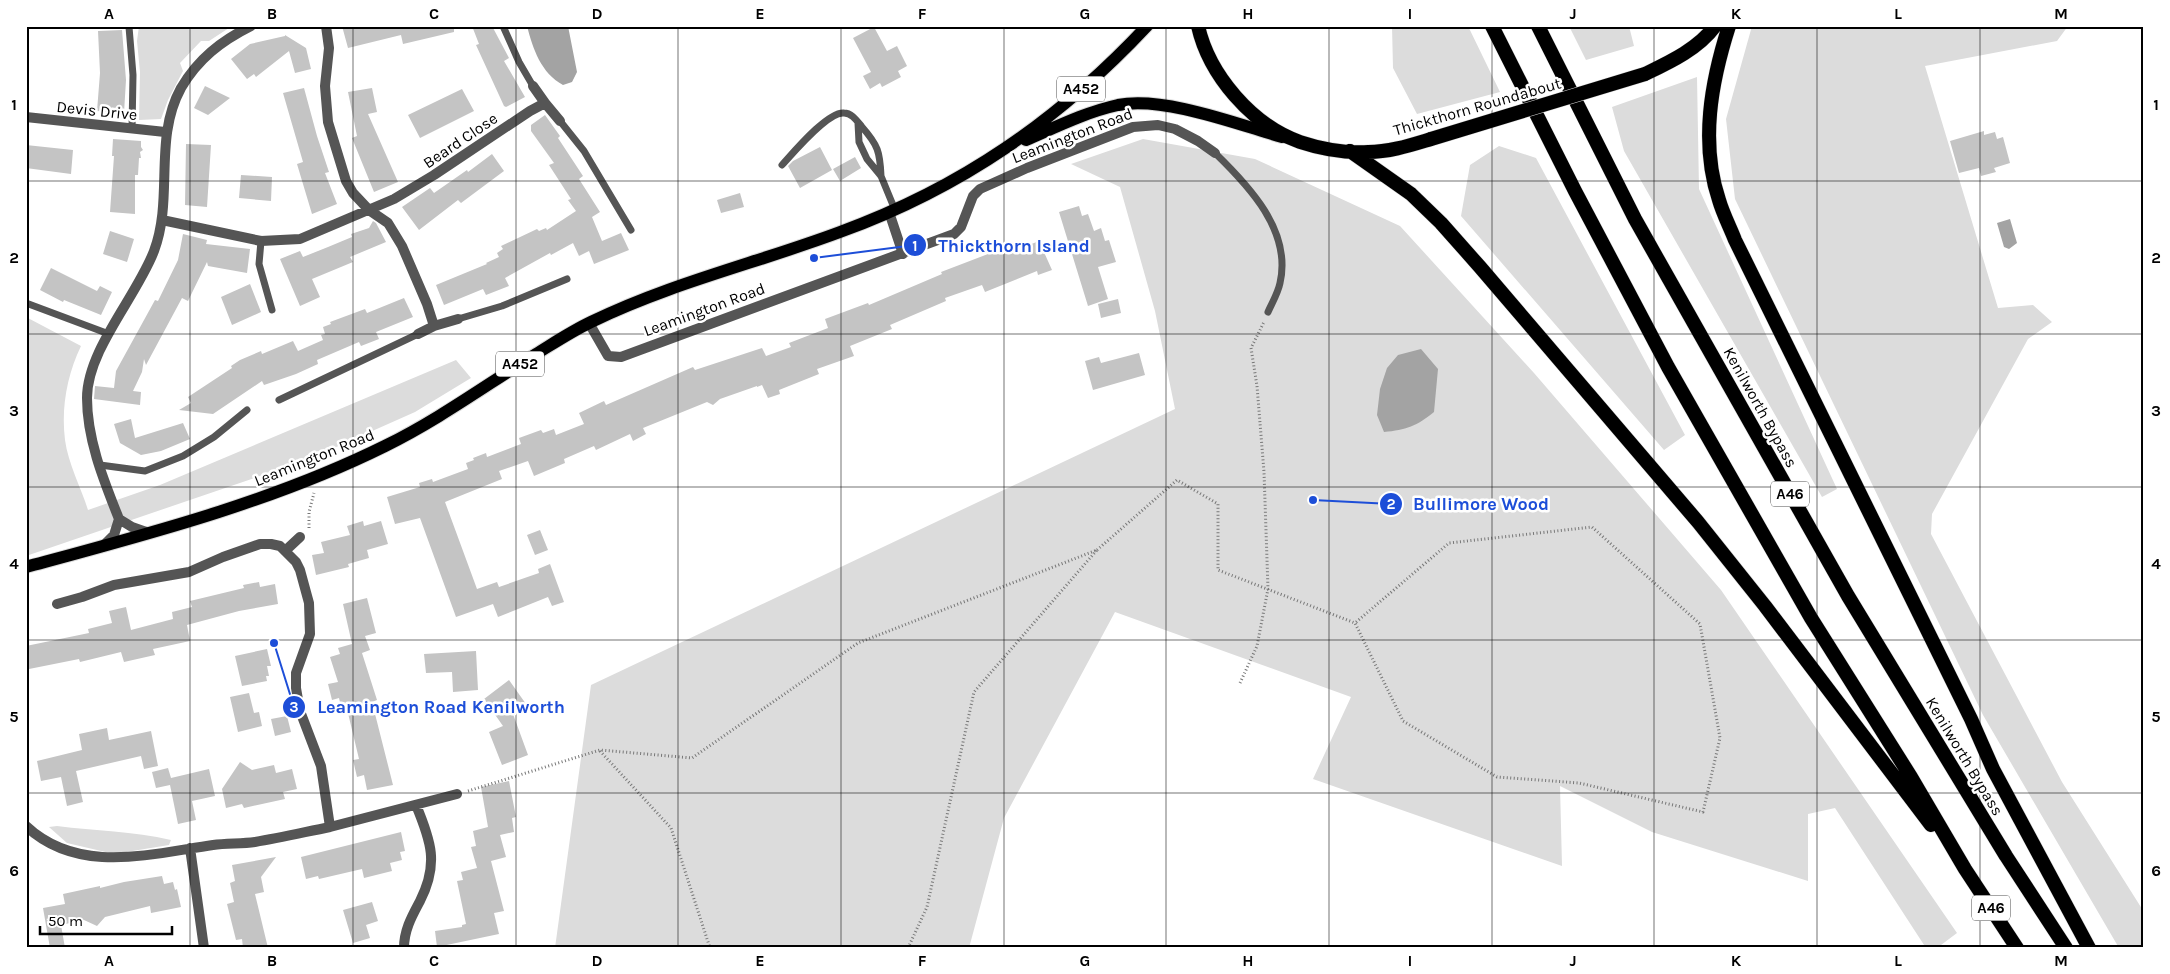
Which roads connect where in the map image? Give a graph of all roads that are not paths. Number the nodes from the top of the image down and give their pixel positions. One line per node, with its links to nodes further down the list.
1 (251, 26): 17 (street)
2 (326, 26): 24 (street)
3 (503, 26): 11 (lane)
4 (1147, 26): 19 (main road, Leamington Road / A452)
5 (1198, 26): 18 (highway, Thickthorn Roundabout)
6 (1492, 26): 54 (highway, A46)
7 (1538, 26): 58 (highway, Kenilworth Bypass / A46)
8 (1715, 26): 20 (highway, Thickthorn Roundabout, bridge)
9 (1729, 26): 59 (highway)
10 (129, 27): 16 (lane)
11 (533, 86): 12 (street)
12 (545, 103): 14 (street); 24 (street, Beard Close)
13 (26, 117): 16 (street, Devis Drive)
14 (560, 121): 27 (lane)
15 (858, 122): 22 (lane); 23 (lane); 23 (lane)
16 (132, 129): 17 (street, Devis Drive)
17 (165, 132): 26 (street)
18 (1300, 142): 19 (main road, Leamington Road / A452); 20 (highway, Thickthorn Roundabout)
19 (1010, 147): 25 (main road, Leamington Road / A452)
20 (1350, 151): 54 (highway)
21 (1215, 153): 29 (street, Leamington Road); 33 (lane, Leamington Road)
22 (782, 165)
23 (881, 176): 25 (lane)
24 (369, 210): 28 (street, Beard Close); 36 (street)
25 (892, 211): 29 (street); 35 (main road, Leamington Road / A452)
26 (162, 220): 28 (street, Beard Close); 37 (street)
27 (631, 230)
28 (261, 241): 32 (lane)
29 (904, 254): 35 (street, Leamington Road)
30 (566, 278): 34 (lane)
31 (26, 303): 37 (lane)
32 (272, 310)
33 (1268, 312)
34 (458, 319): 36 (street)
35 (589, 323): 43 (main road, Leamington Road / A452)
36 (434, 326): 38 (street)
37 (109, 334): 41 (street)
38 (418, 334): 39 (lane)
39 (279, 400)
40 (247, 410): 41 (lane)
41 (100, 465): 42 (street)
42 (119, 519): 43 (street); 45 (street)
43 (149, 533): 45 (main road, Leamington Road / A452)
44 (300, 537): 46 (street)
45 (102, 547): 47 (main road, Leamington Road / A452)
46 (285, 551): 48 (street); 52 (street)
47 (26, 567)
48 (56, 604)
49 (457, 794): 50 (street)
50 (416, 805): 52 (street); 56 (street)
51 (26, 826): 53 (street)
52 (330, 827): 53 (street)
53 (190, 848): 55 (street)
54 (1965, 869): 57 (highway, A46)
55 (204, 948)
56 (404, 948)
57 (2017, 948)
58 (2066, 948)
59 (2088, 948)

